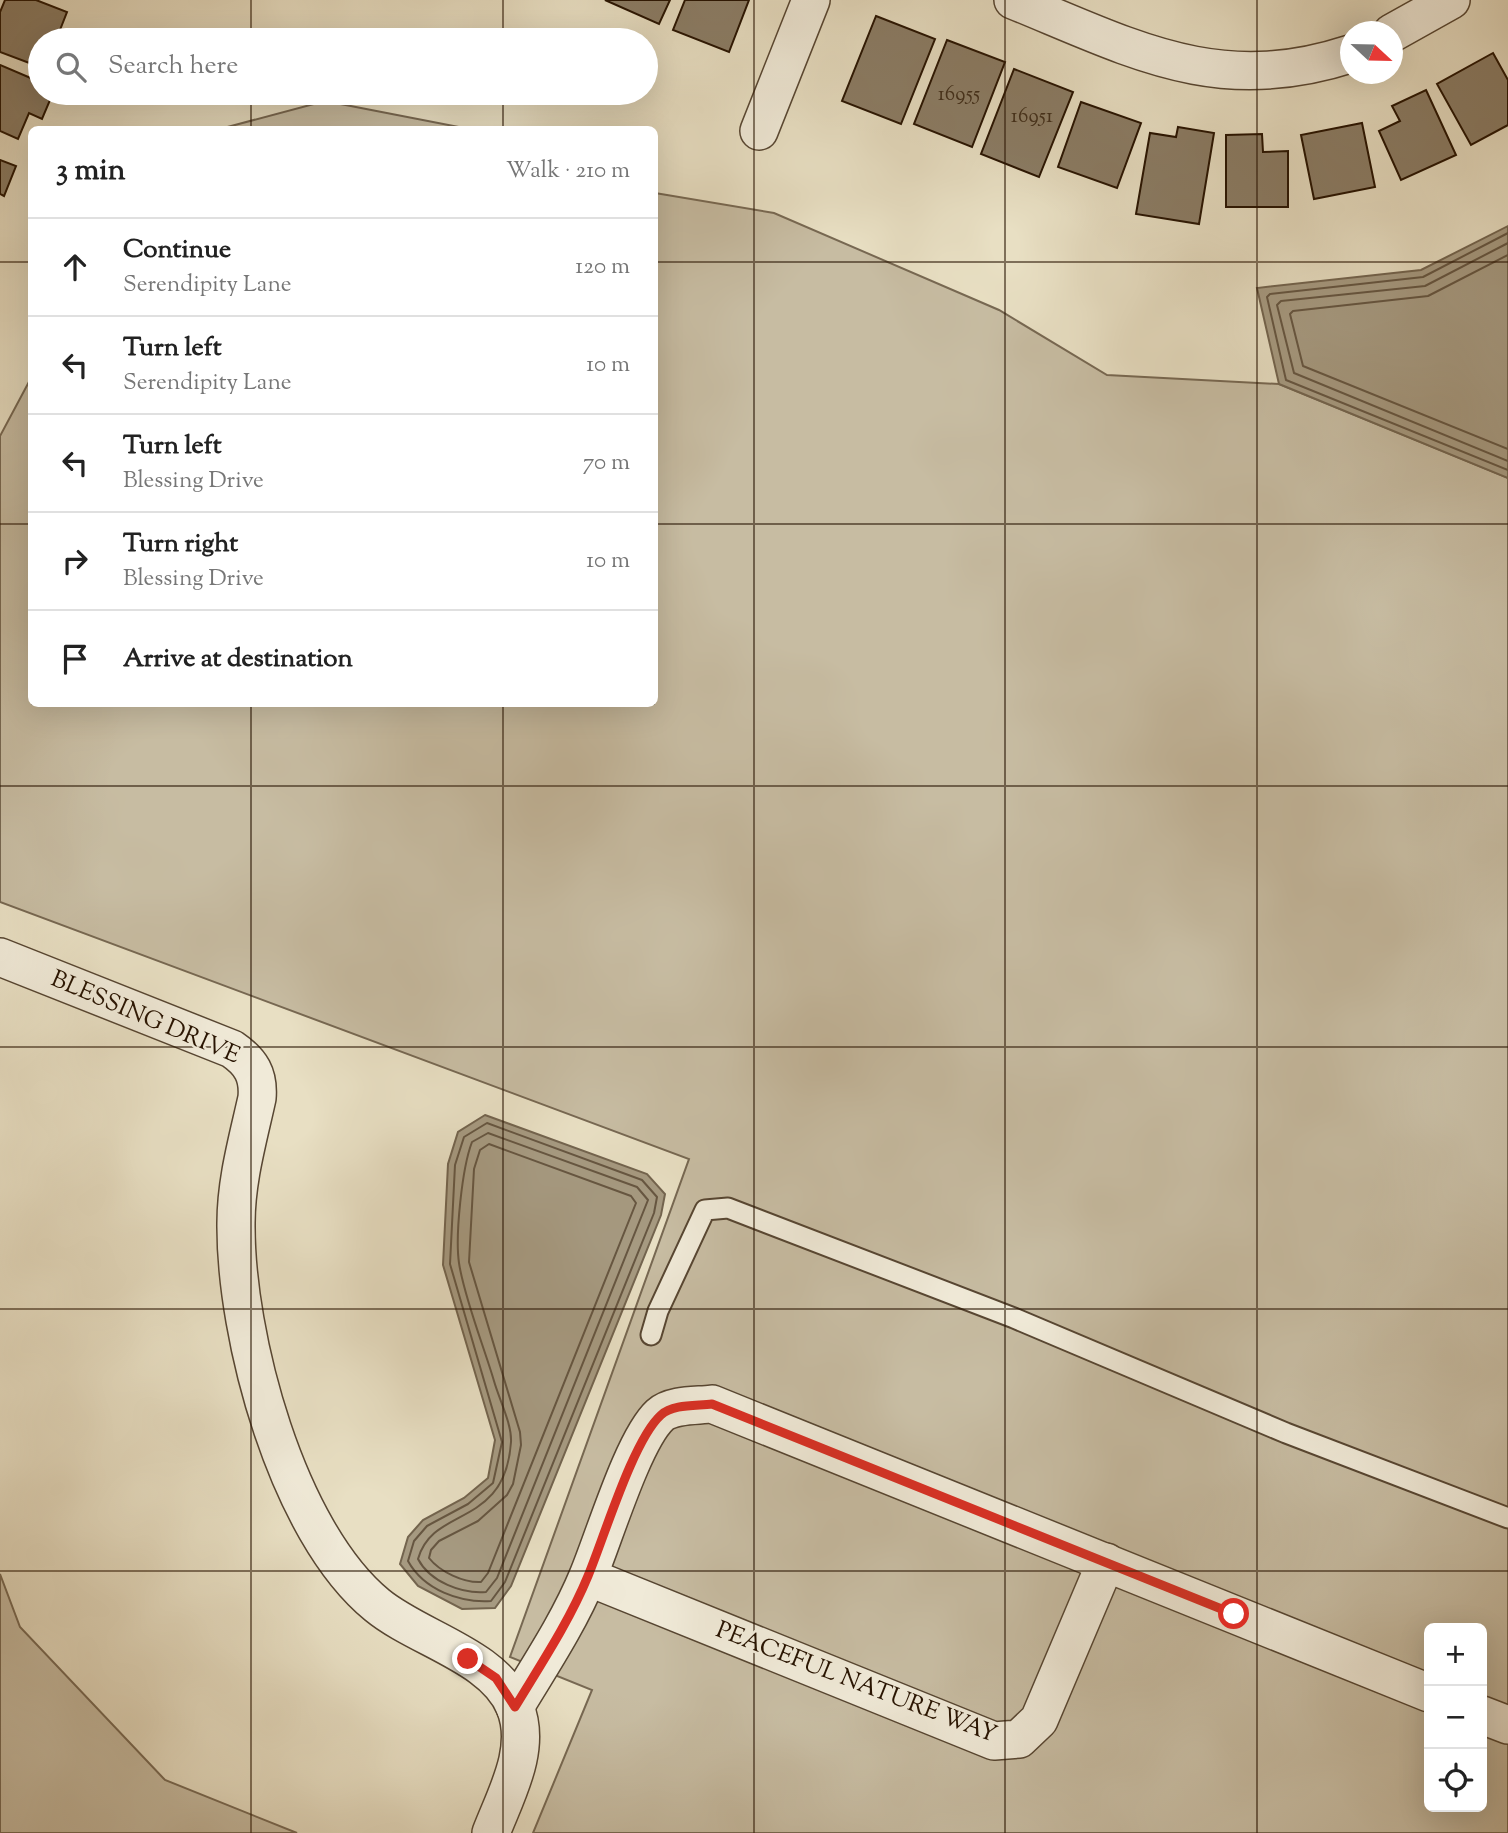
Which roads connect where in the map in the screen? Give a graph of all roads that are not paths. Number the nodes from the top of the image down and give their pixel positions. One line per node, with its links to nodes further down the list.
1 (811, 0): 6 (street)
2 (1013, 0): 5 (street)
3 (1451, 0): 4 (street)
4 (1403, 27)
5 (1340, 57)
6 (759, 131)
7 (0, 957): 13 (street, BLESSING DRIVE)
8 (651, 1335): 9 (lane)
9 (1508, 1518)
10 (1106, 1562): 11 (street); 11 (street, PEACEFUL NATURE WAY); 12 (street)
11 (588, 1577): 13 (street)
12 (1424, 1691)
13 (515, 1707): 16 (street, BLESSING DRIVE)
14 (1487, 1717): 15 (street)
15 (1508, 1725)
16 (491, 1833)

